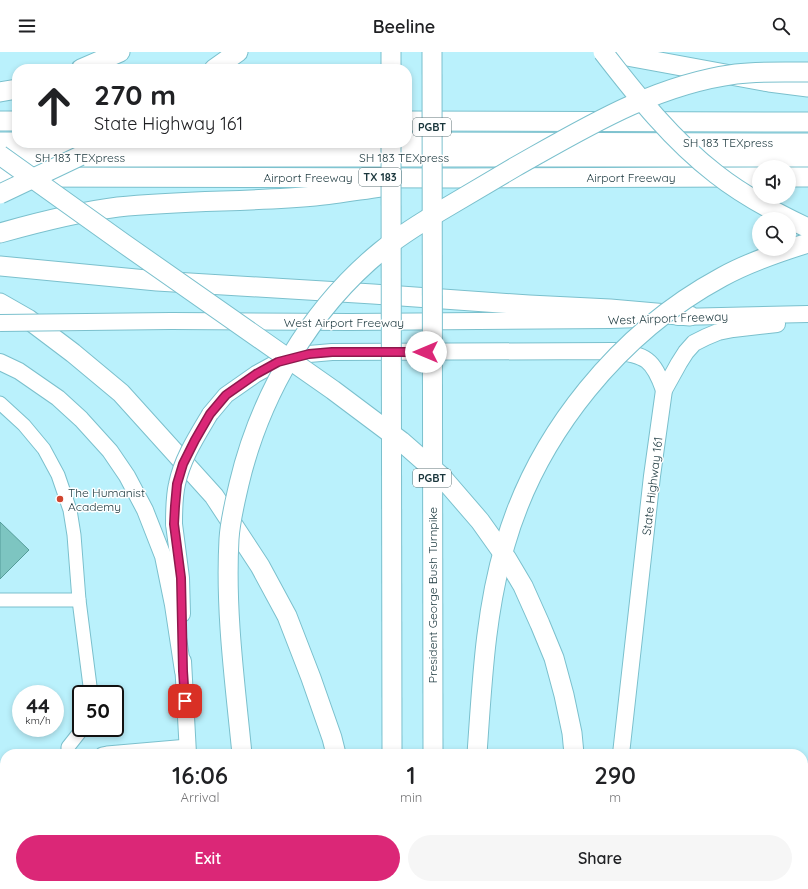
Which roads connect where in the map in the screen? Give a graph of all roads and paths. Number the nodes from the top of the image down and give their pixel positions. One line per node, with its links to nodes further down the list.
1 (120, 52): 6 (highway)
2 (238, 52): 7 (highway)
3 (390, 52): 8 (highway)
4 (432, 52): 53 (highway, President George Bush Turnpike / PGBT, bridge)
5 (604, 52): 10 (highway); 31 (highway, bridge)
6 (92, 64)
7 (221, 64)
8 (390, 64)
9 (808, 72): 50 (highway, bridge)
10 (808, 87)
11 (12, 90): 12 (highway)
12 (0, 92)
13 (0, 121): 14 (highway)
14 (12, 121)
15 (412, 121): 16 (highway)
16 (808, 122)
17 (0, 142): 18 (highway)
18 (12, 142)
19 (412, 142): 20 (highway, SH 183 TEXpress)
20 (808, 143)
21 (94, 148): 30 (highway, bridge)
22 (391, 148): 52 (highway, bridge)
23 (0, 156): 24 (highway, SH 183 TEXpress); 55 (highway, bridge)
24 (808, 157)
25 (0, 177): 29 (highway, Airport Freeway / TX 183)
26 (752, 177): 29 (highway, Airport Freeway / TX 183)
27 (796, 177): 28 (highway)
28 (808, 177)
29 (454, 178): 32 (highway)
30 (0, 194)
31 (808, 228)
32 (0, 233)
33 (808, 243): 54 (highway, bridge)
34 (0, 266): 37 (highway)
35 (0, 303): 51 (highway)
36 (808, 314): 37 (main road, West Airport Freeway)
37 (690, 316): 39 (main road, West Airport Freeway, bridge)
38 (808, 320): 41 (main road, State Highway 161)
39 (0, 323)
40 (0, 362): 45 (main road)
41 (664, 390): 45 (main road, bridge); 56 (main road, State Highway 161)
42 (0, 403): 44 (street)
43 (0, 600): 44 (street)
44 (80, 600): 46 (street)
45 (183, 671): 49 (main road)
46 (90, 685)
47 (76, 737): 48 (street)
48 (68, 749)
49 (188, 749)
50 (242, 749)
51 (335, 749)
52 (392, 749)
53 (433, 749)
54 (477, 749)
55 (574, 749)
56 (622, 749)

